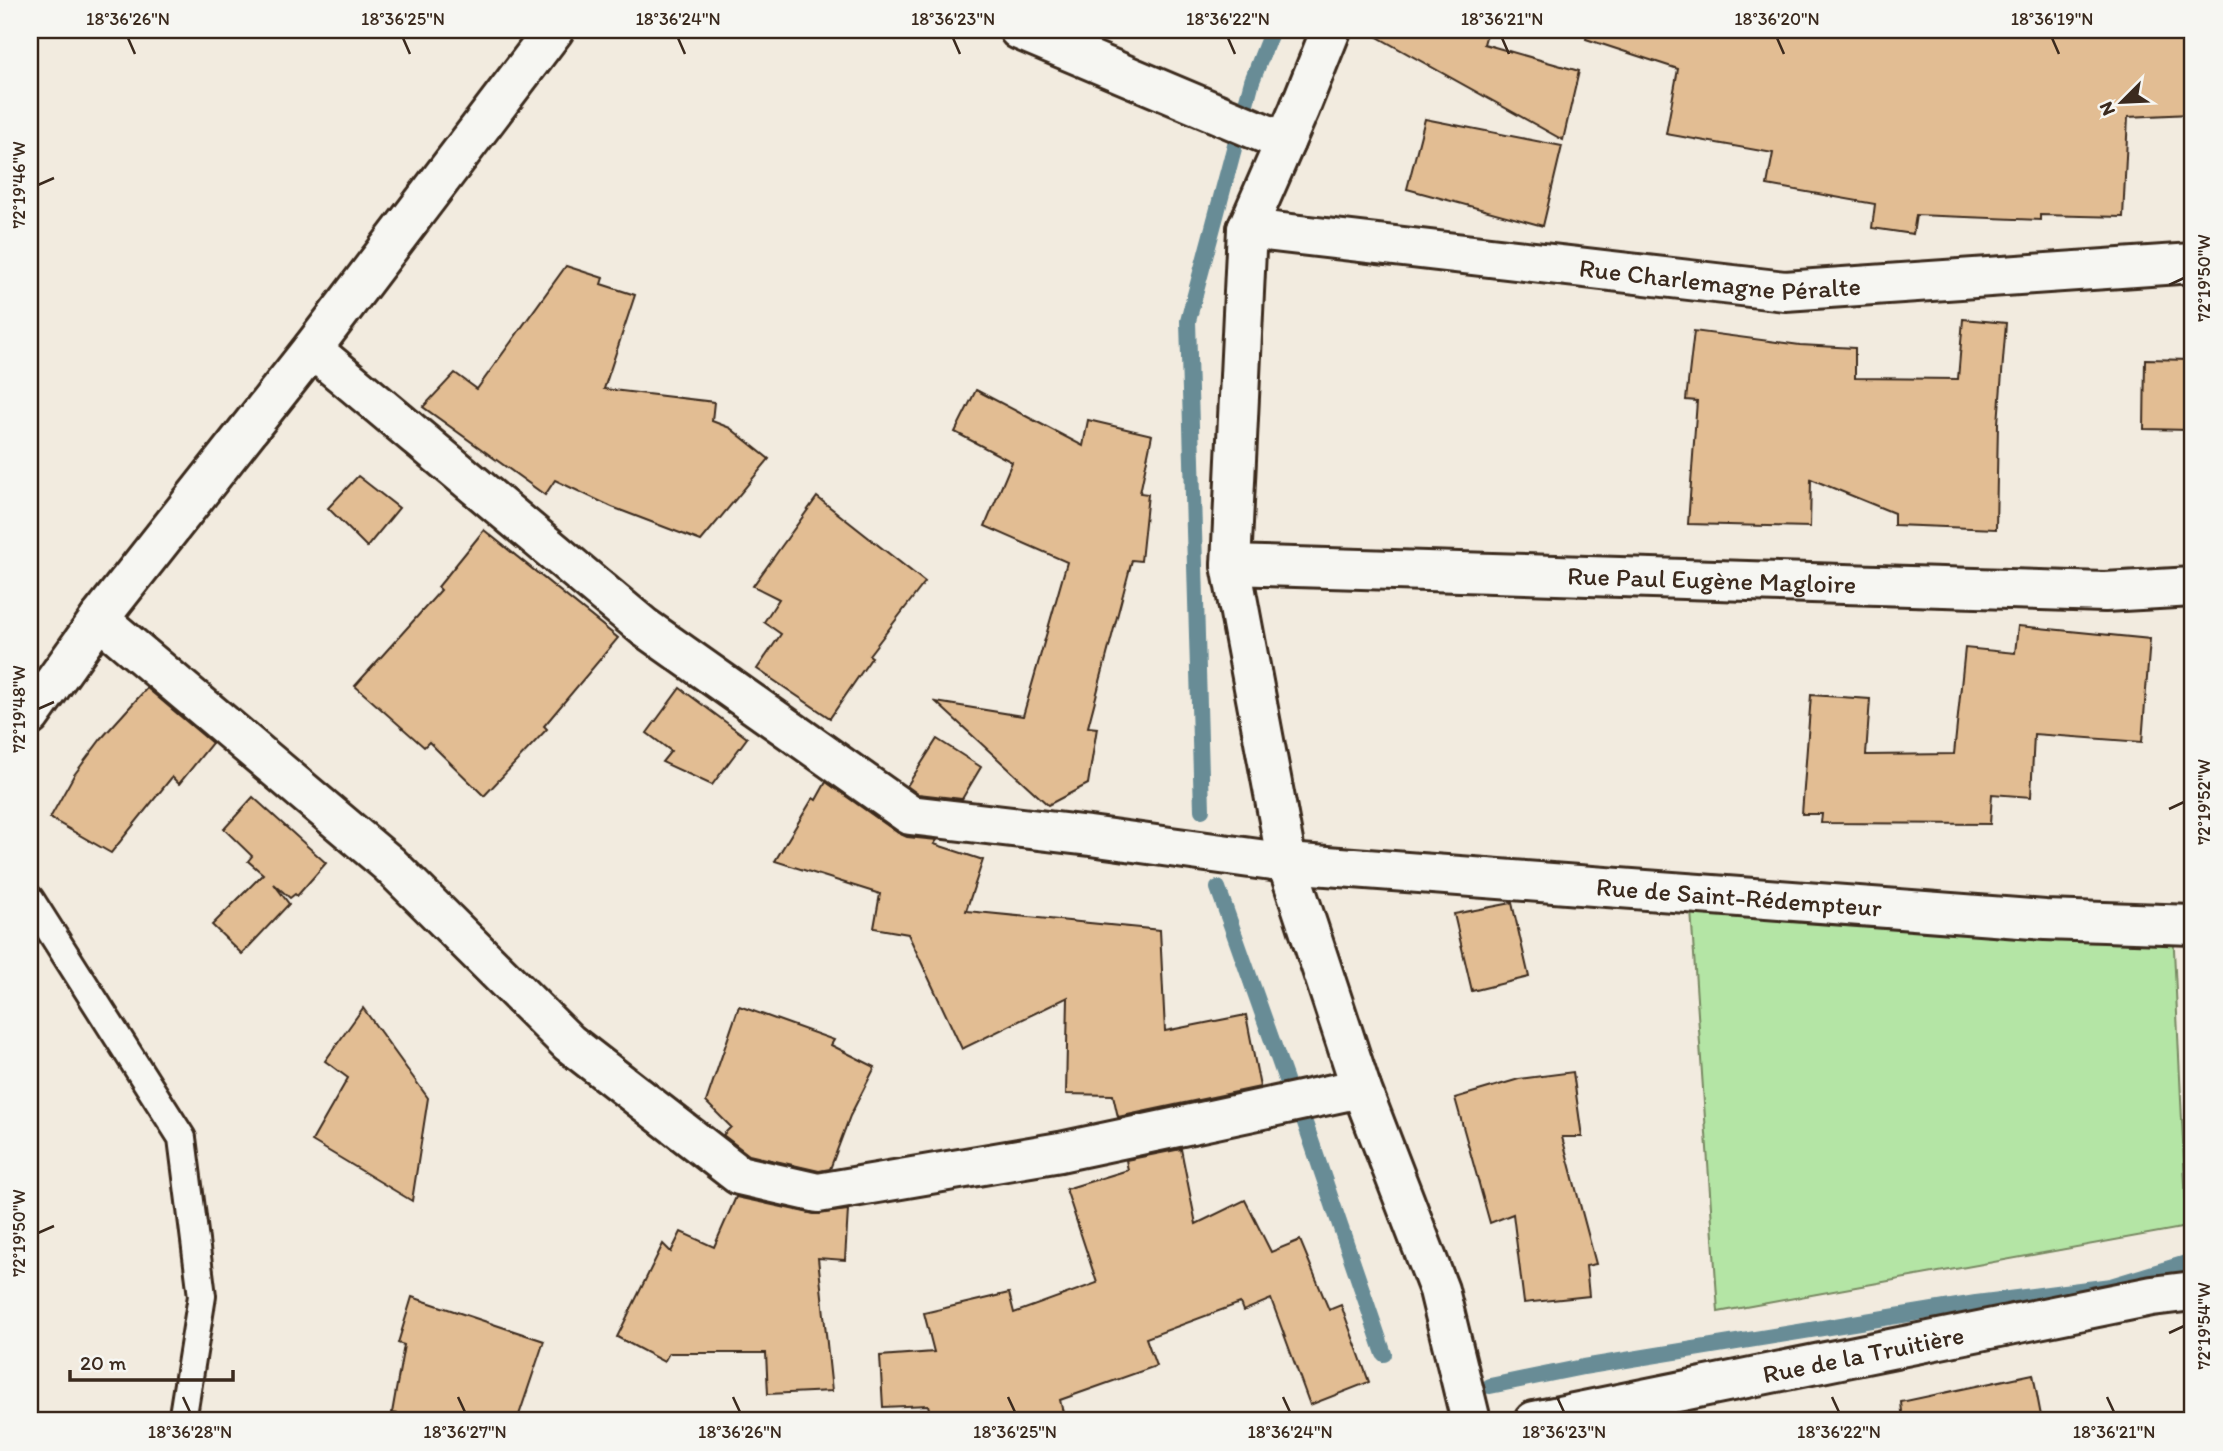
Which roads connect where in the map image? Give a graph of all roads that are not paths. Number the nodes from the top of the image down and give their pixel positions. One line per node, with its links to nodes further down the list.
1 (554, 30): 7 (street)
2 (1019, 30): 4 (street)
3 (1331, 30): 4 (street)
4 (1285, 142): 5 (street)
5 (1247, 229): 6 (street, Rue Charlemagne Péralte); 8 (street)
6 (2193, 263)
7 (312, 349): 10 (street); 12 (street, Rue de Saint-Rédempteur)
8 (1231, 565): 9 (street, Rue Paul Eugène Magloire); 12 (street)
9 (2193, 587)
10 (99, 619): 11 (street); 15 (street)
11 (30, 716)
12 (1287, 863): 14 (street, Rue de Saint-Rédempteur); 15 (street)
13 (30, 899): 17 (lane)
14 (2193, 925)
15 (1361, 1088): 18 (street)
16 (2193, 1291): 19 (street, Rue de la Truitière)
17 (182, 1421)
18 (1471, 1421)
19 (1534, 1421)

